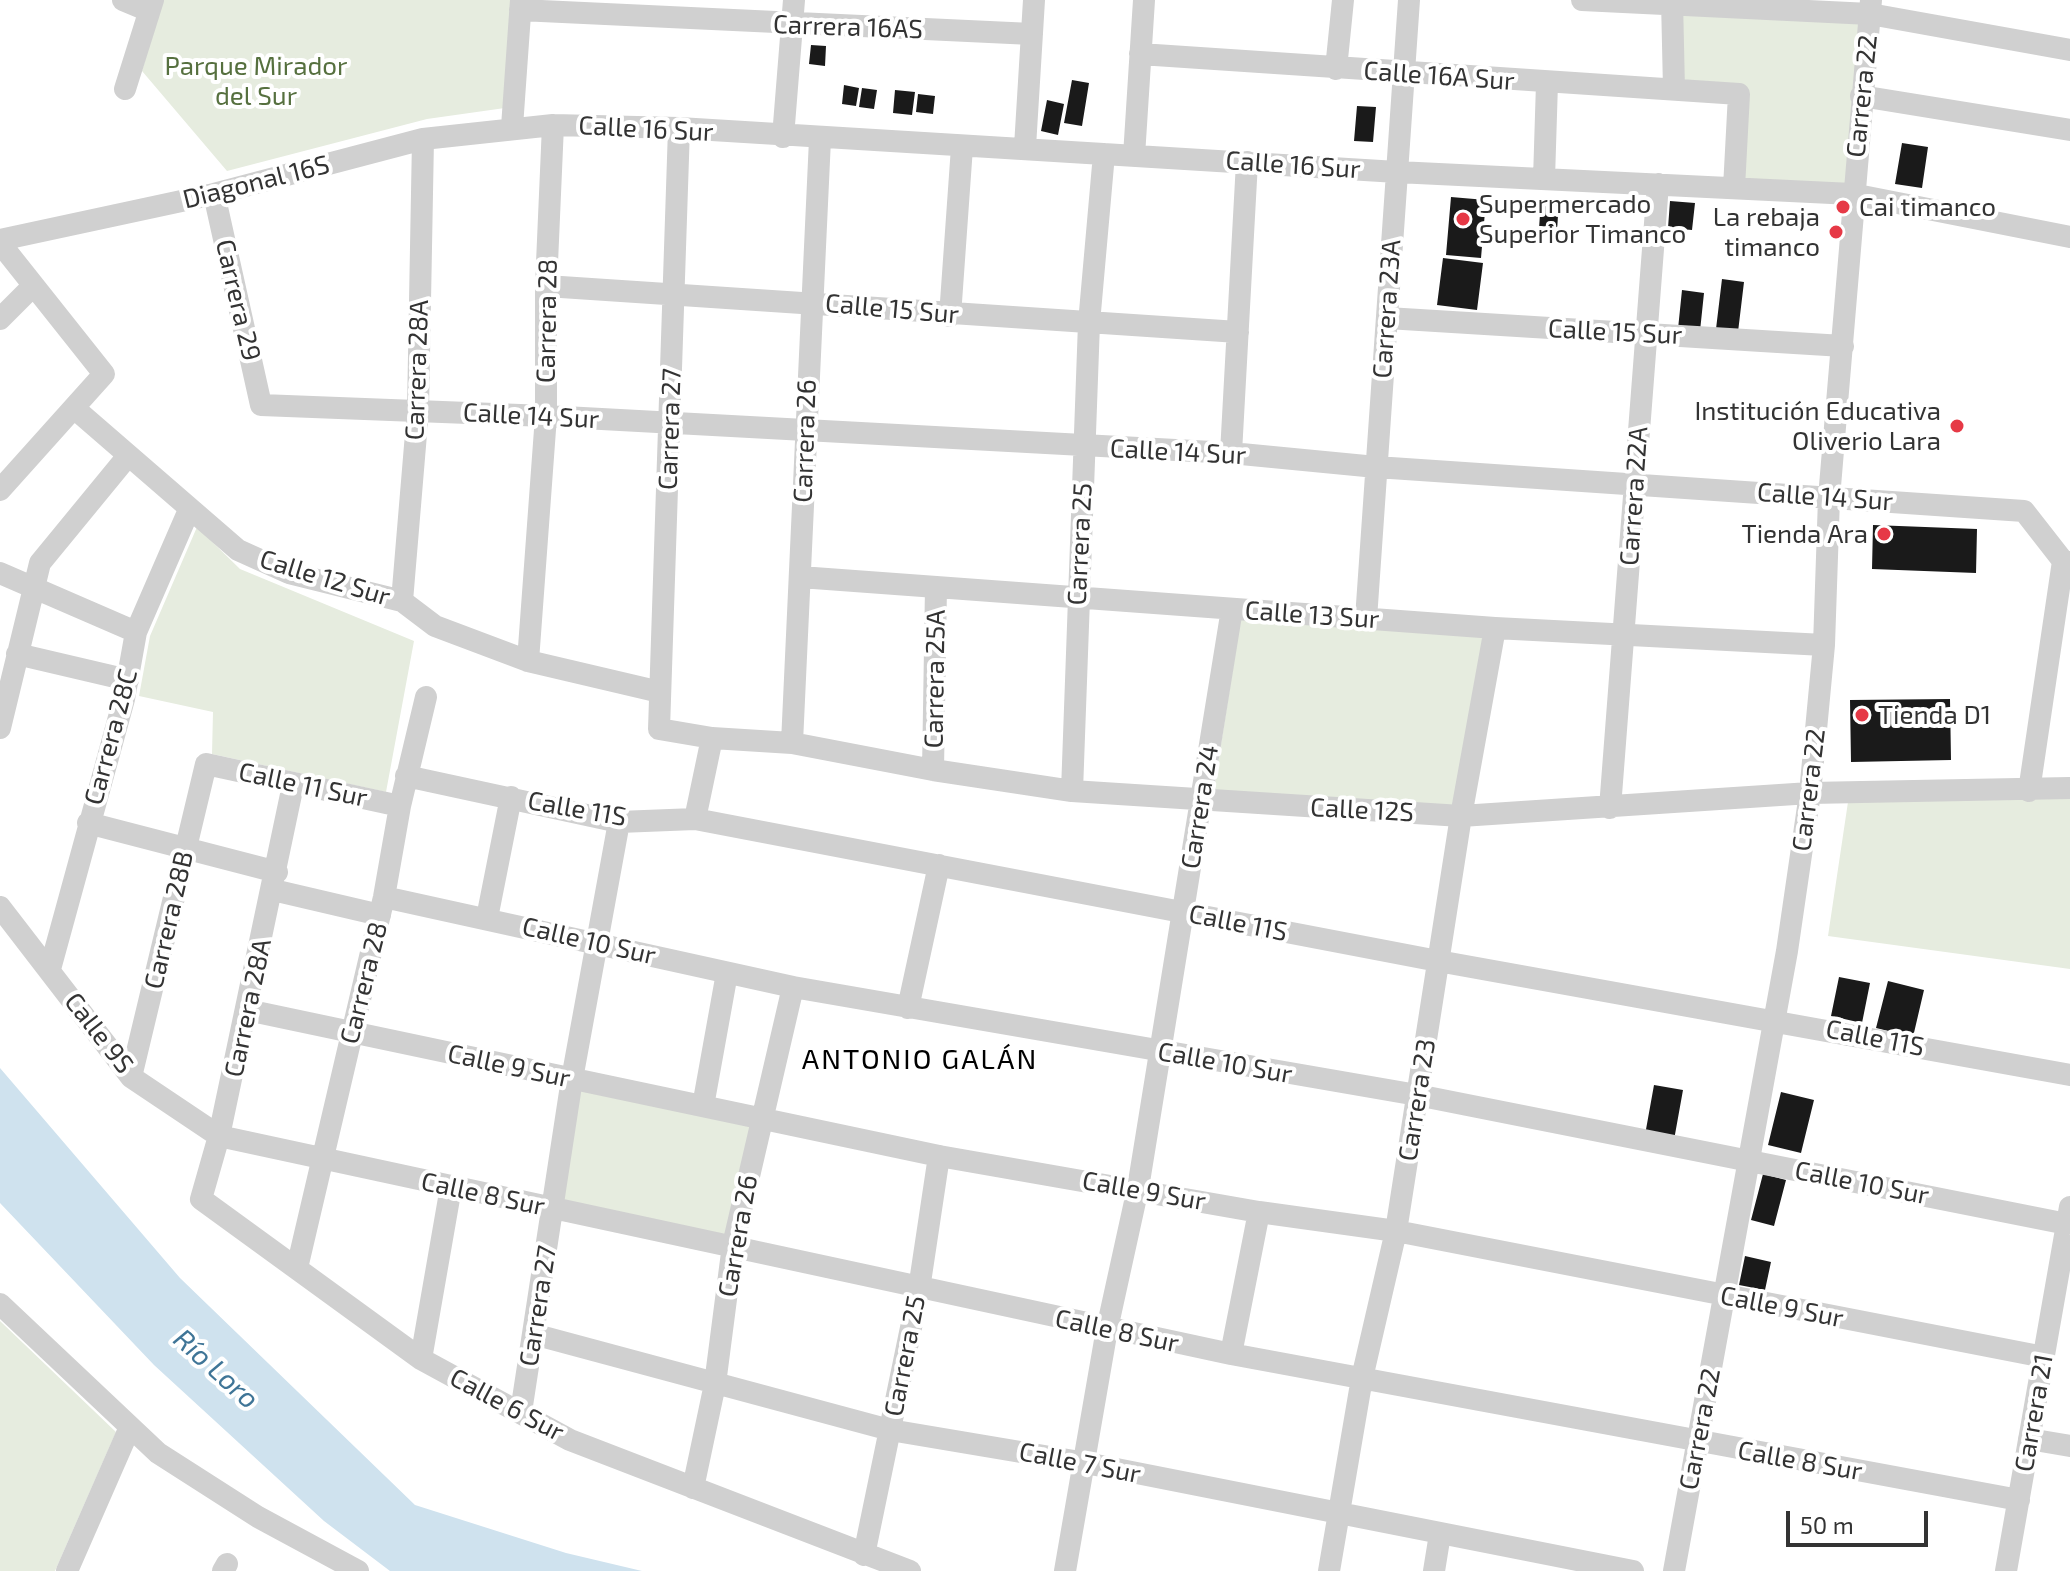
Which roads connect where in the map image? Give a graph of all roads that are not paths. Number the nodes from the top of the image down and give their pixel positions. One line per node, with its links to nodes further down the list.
1 (123, 0): 9 (street)
2 (794, 0): 12 (street)
3 (1034, 0): 13 (street)
4 (1144, 0): 15 (street)
5 (1343, 0): 16 (street)
6 (1409, 0): 17 (street, Carrera 23A)
7 (1582, 0): 8 (street)
8 (1672, 2): 11 (street); 20 (street)
9 (150, 5): 19 (street)
10 (521, 5): 12 (street, Carrera 16AS); 23 (street)
11 (1870, 7): 14 (street); 21 (street, Carrera 22)
12 (791, 25): 13 (street, Carrera 16AS); 26 (street)
13 (1032, 34): 30 (street)
14 (2070, 50)
15 (1140, 54): 16 (street, Calle 16A Sur); 32 (street)
16 (1336, 69): 17 (street, Calle 16A Sur)
17 (1404, 74): 18 (street, Calle 16A Sur); 34 (street, Carrera 23A)
18 (1547, 83): 20 (street, Calle 16A Sur); 35 (street)
19 (125, 89)
20 (1674, 89): 37 (street, Calle 16A Sur)
21 (1861, 96): 25 (street); 39 (street, Carrera 22)
22 (553, 125): 23 (street, Calle 16 Sur); 24 (street, Calle 16 Sur); 42 (street, Carrera 28)
23 (512, 127): 27 (street, Diagonal 16S)
24 (679, 128): 26 (street, Calle 16 Sur); 44 (street, Carrera 27)
25 (2070, 130)
26 (783, 137): 28 (street, Calle 16 Sur)
27 (423, 139): 38 (street, Diagonal 16S); 55 (street, Carrera 28A)
28 (820, 139): 29 (street, Calle 16 Sur); 45 (street, Carrera 26)
29 (962, 147): 30 (street, Calle 16 Sur); 46 (street)
30 (1025, 147): 31 (street, Calle 16 Sur)
31 (1104, 154): 32 (street, Calle 16 Sur); 49 (street, Carrera 25)
32 (1134, 156): 33 (street, Calle 16 Sur)
33 (1247, 162): 34 (street, Calle 16 Sur); 50 (street)
34 (1397, 172): 35 (street, Calle 16 Sur); 47 (street, Carrera 23A)
35 (1544, 179): 36 (street, Calle 16 Sur)
36 (1658, 184): 37 (street, Calle 16 Sur); 51 (street, Carrera 22A)
37 (1734, 188): 39 (street, Calle 16 Sur)
38 (214, 194): 41 (street, Diagonal 16S); 53 (street, Carrera 29)
39 (1852, 194): 40 (street, Calle 16 Sur); 52 (street, Carrera 22)
40 (2070, 237)
41 (0, 242): 43 (street)
42 (546, 286): 44 (street, Calle 15 Sur); 56 (street, Carrera 28)
43 (32, 287): 48 (street); 54 (street)
44 (675, 292): 45 (street, Calle 15 Sur); 57 (street, Carrera 27)
45 (812, 302): 46 (street, Calle 15 Sur); 58 (street, Carrera 26)
46 (950, 316): 49 (street, Calle 15 Sur)
47 (1387, 318): 51 (street, Calle 15 Sur); 62 (street, Carrera 23A)
48 (0, 319)
49 (1089, 323): 50 (street, Calle 15 Sur); 59 (street, Carrera 25)
50 (1238, 332): 60 (street)
51 (1647, 334): 52 (street, Calle 15 Sur); 63 (street, Carrera 22A)
52 (1843, 346): 65 (street, Carrera 22)
53 (261, 405): 55 (street, Calle 14 Sur)
54 (74, 408): 61 (street, Calle 12 Sur); 64 (street)
55 (418, 410): 56 (street, Calle 14 Sur); 73 (street, Carrera 28A)
56 (546, 416): 57 (street, Calle 14 Sur); 82 (street, Carrera 28)
57 (670, 424): 58 (street, Calle 14 Sur); 84 (street, Carrera 27)
58 (804, 432): 59 (street, Calle 14 Sur); 69 (street, Carrera 26)
59 (1085, 448): 60 (street, Calle 14 Sur); 72 (street, Carrera 25)
60 (1231, 453): 62 (street, Calle 14 Sur)
61 (127, 457): 66 (street, Calle 12 Sur); 70 (street)
62 (1376, 467): 63 (street, Calle 14 Sur); 75 (street, Carrera 23A)
63 (1635, 485): 65 (street, Calle 14 Sur); 78 (street, Carrera 22A)
64 (0, 490)
65 (1829, 498): 67 (street, Calle 14 Sur); 79 (street, Carrera 22)
66 (189, 510): 73 (street, Calle 12 Sur); 77 (street, Carrera 28C)
67 (2066, 561): 80 (street)
68 (0, 573): 70 (street)
69 (800, 577): 71 (street, Calle 13 Sur); 89 (street, Carrera 26)
70 (34, 587): 77 (street); 81 (street)
71 (936, 587): 72 (street, Calle 13 Sur); 91 (street, Carrera 25A)
72 (1077, 595): 74 (street, Calle 13 Sur); 95 (street, Carrera 25)
73 (402, 601): 82 (street, Calle 12 Sur)
74 (1232, 609): 75 (street, Calle 13 Sur); 99 (street, Carrera 24)
75 (1366, 619): 76 (street, Calle 13 Sur)
76 (1495, 628): 78 (street, Calle 13 Sur); 102 (street, Carrera 23)
77 (136, 632): 83 (street, Carrera 28C)
78 (1623, 635): 79 (street, Calle 13 Sur); 101 (street, Carrera 22A)
79 (1824, 645): 97 (street, Carrera 22)
80 (2062, 647): 96 (street)
81 (17, 654): 83 (street); 86 (street)
82 (528, 661): 84 (street, Calle 12 Sur)
83 (128, 680): 105 (street, Carrera 28C)
84 (660, 692): 87 (street, Carrera 27)
85 (426, 697): 92 (street, Carrera 28)
86 (0, 728)
87 (659, 729): 88 (street, Calle 12S)
88 (712, 738): 89 (street, Calle 12S); 103 (street)
89 (792, 743): 91 (street, Calle 12S)
90 (206, 764): 93 (street, Calle 11 Sur); 106 (street, Carrera 28B)
91 (933, 770): 95 (street, Calle 12S)
92 (406, 776): 98 (street, Calle 11S); 100 (street, Carrera 28)
93 (293, 785): 100 (street, Calle 11 Sur); 108 (street, Carrera 28A)
94 (2070, 788): 96 (street, Calle 12S)
95 (1072, 791): 99 (street, Calle 12S)
96 (2029, 791): 97 (street, Calle 12S)
97 (1810, 793): 101 (street, Calle 12S); 120 (street, Carrera 22)
98 (511, 797): 104 (street, Calle 11S); 112 (street)
99 (1202, 802): 102 (street, Calle 12S); 111 (street, Carrera 24)
100 (400, 806): 109 (street, Carrera 28)
101 (1610, 808): 102 (street, Calle 12S)
102 (1461, 816): 114 (street, Carrera 23)
103 (695, 819): 104 (street, Calle 11S); 107 (street, Calle 11S)
104 (619, 822): 113 (street, Carrera 27)
105 (88, 823): 106 (street, Calle 10 Sur); 115 (street, Carrera 28C)
106 (185, 849): 108 (street, Calle 10 Sur); 124 (street, Carrera 28B)
107 (939, 865): 111 (street, Calle 11S); 118 (street)
108 (275, 881): 109 (street, Calle 10 Sur); 119 (street, Carrera 28A)
109 (382, 906): 112 (street, Calle 10 Sur); 121 (street, Carrera 28)
110 (0, 907): 115 (street, Calle 9S)
111 (1183, 913): 114 (street, Calle 11S); 122 (street, Carrera 24)
112 (487, 918): 113 (street, Calle 10 Sur)
113 (599, 942): 116 (street, Calle 10 Sur); 125 (street, Carrera 27)
114 (1438, 961): 120 (street, Calle 11S); 126 (street, Carrera 23)
115 (50, 969): 124 (street, Calle 9S)
116 (727, 973): 117 (street, Calle 10 Sur); 127 (street)
117 (793, 987): 118 (street, Calle 10 Sur); 128 (street, Carrera 26)
118 (908, 1008): 122 (street, Calle 10 Sur)
119 (247, 1010): 121 (street, Calle 9 Sur); 129 (street, Carrera 28A)
120 (1772, 1019): 123 (street, Calle 11S); 132 (street, Carrera 22)
121 (352, 1032): 125 (street, Calle 9 Sur); 131 (street, Carrera 28)
122 (1161, 1051): 126 (street, Calle 10 Sur); 134 (street, Carrera 24)
123 (2070, 1075)
124 (131, 1077): 129 (street, Calle 9S)
125 (572, 1079): 127 (street, Calle 9 Sur); 135 (street, Carrera 27)
126 (1417, 1095): 132 (street, Calle 10 Sur); 138 (street, Carrera 23)
127 (703, 1106): 128 (street, Calle 9 Sur)
128 (762, 1118): 130 (street, Calle 9 Sur); 139 (street, Carrera 26)
129 (219, 1136): 131 (street, Calle 8 Sur); 140 (street, Calle 6 Sur)
130 (939, 1156): 134 (street, Calle 9 Sur); 141 (street, Carrera 25)
131 (321, 1160): 133 (street, Calle 8 Sur); 140 (street, Carrera 28)
132 (1749, 1161): 137 (street, Calle 10 Sur); 143 (street, Carrera 22)
133 (451, 1187): 135 (street, Calle 8 Sur); 149 (street)
134 (1138, 1188): 136 (street, Calle 9 Sur); 145 (street, Carrera 24)
135 (554, 1208): 139 (street, Calle 8 Sur); 146 (street, Carrera 27)
136 (1259, 1212): 138 (street, Calle 9 Sur); 147 (street)
137 (2068, 1215): 142 (street, Carrera 21)
138 (1396, 1231): 143 (street, Calle 9 Sur); 150 (street, Carrera 23)
139 (733, 1245): 141 (street, Calle 8 Sur); 151 (street, Carrera 26)
140 (297, 1268): 149 (street, Calle 6 Sur)
141 (919, 1289): 145 (street, Calle 8 Sur); 154 (street, Carrera 25)
142 (2063, 1293): 148 (street, Carrera 21)
143 (1725, 1296): 148 (street, Calle 9 Sur); 156 (street, Carrera 22)
144 (0, 1304): 153 (street)
145 (1107, 1329): 147 (street, Calle 8 Sur); 158 (street, Carrera 24)
146 (533, 1334): 151 (street, Calle 7 Sur); 152 (street, Carrera 27)
147 (1231, 1354): 150 (street, Calle 8 Sur)
148 (2044, 1357): 155 (street, Carrera 21)
149 (421, 1359): 152 (street, Calle 6 Sur)
150 (1362, 1378): 156 (street, Calle 8 Sur); 161 (street, Carrera 23)
151 (715, 1384): 154 (street, Calle 7 Sur); 159 (street, Carrera 26)
152 (521, 1412): 159 (street, Calle 6 Sur)
153 (130, 1427): 164 (street); 165 (street)
154 (890, 1430): 158 (street, Calle 7 Sur); 163 (street, Carrera 25)
155 (2029, 1439): 157 (street); 160 (street, Carrera 21)
156 (1696, 1442): 160 (street, Calle 8 Sur); 171 (street, Carrera 22)
157 (2070, 1446)
158 (1086, 1463): 161 (street, Calle 7 Sur); 167 (street, Carrera 24)
159 (693, 1488): 163 (street, Calle 6 Sur)
160 (2019, 1500): 172 (street, Carrera 21)
161 (1340, 1515): 162 (street, Calle 7 Sur); 168 (street, Carrera 23)
162 (1440, 1534): 169 (street); 170 (street, Calle 7 Sur)
163 (864, 1555): 166 (street, Calle 6 Sur)
164 (67, 1571)
165 (358, 1571)
166 (910, 1571)
167 (1065, 1571)
168 (1329, 1571)
169 (1434, 1571)
170 (1633, 1571)
171 (1674, 1571)
172 (2006, 1571)

